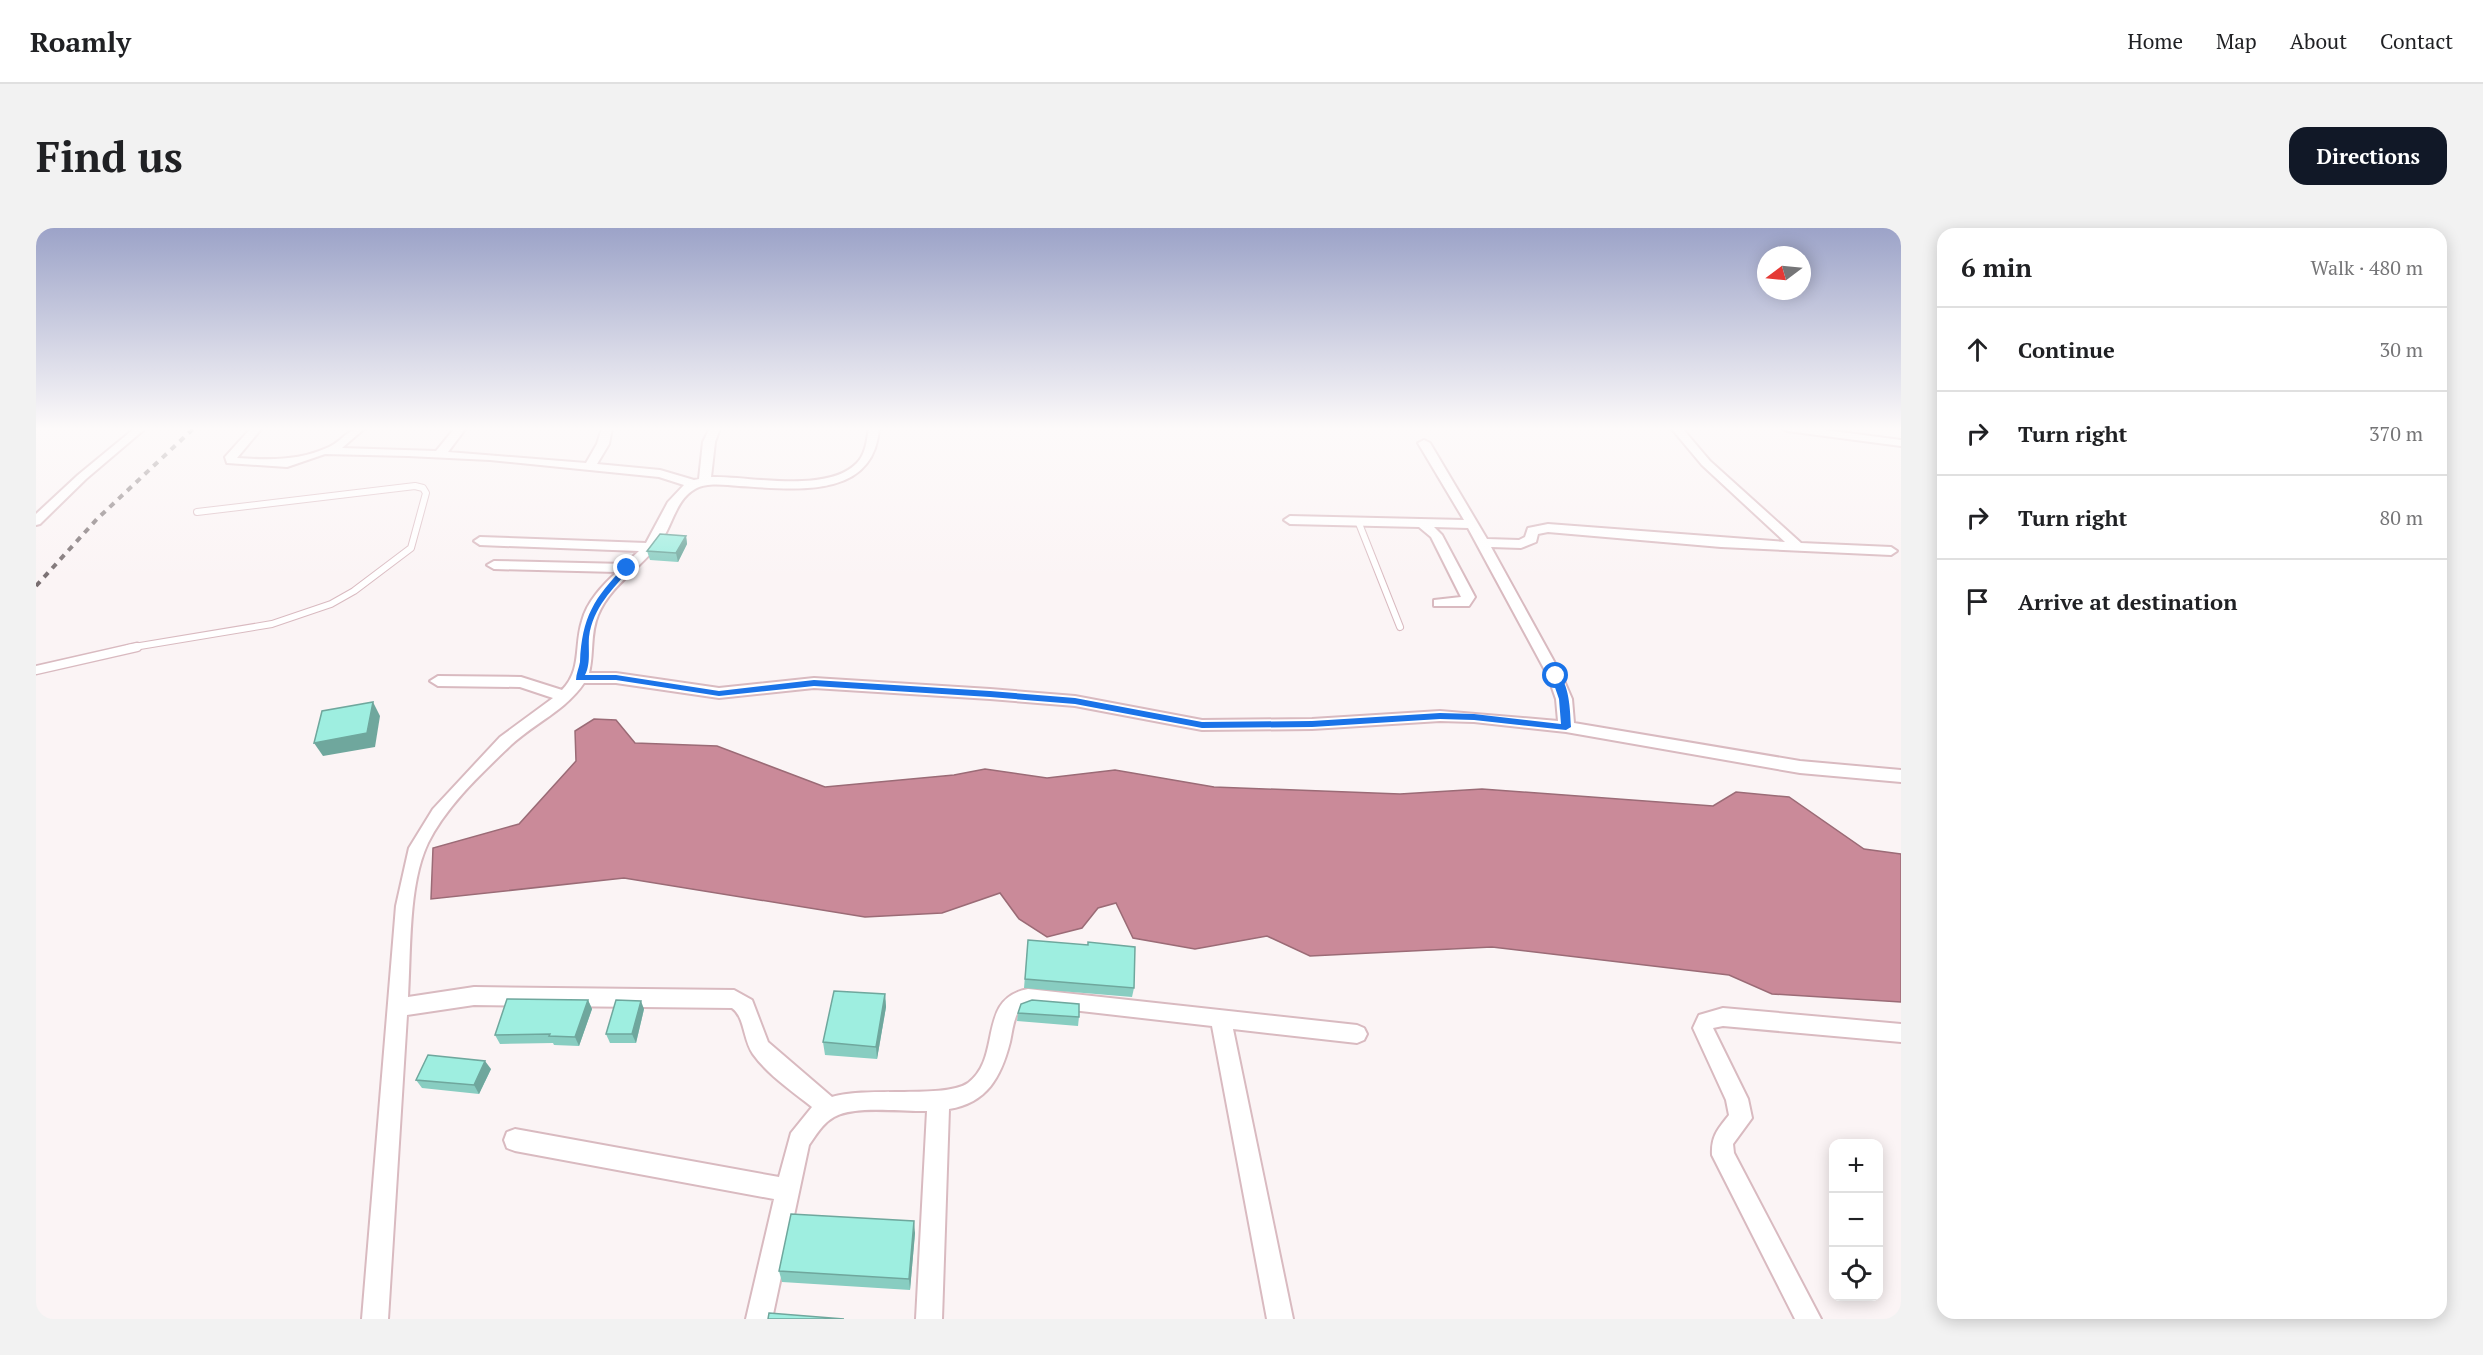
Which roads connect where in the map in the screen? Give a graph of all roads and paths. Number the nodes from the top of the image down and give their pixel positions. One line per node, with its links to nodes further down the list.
1 (80, 479): 10 (street)
2 (679, 479): 7 (street)
3 (700, 479): 7 (street)
4 (827, 479): 7 (street)
5 (1445, 479): 13 (street)
6 (1723, 479): 17 (street)
7 (699, 484): 16 (street)
8 (197, 512): 23 (lane)
9 (1290, 520): 11 (street)
10 (36, 521)
11 (1358, 521): 12 (street); 22 (lane)
12 (1422, 523): 13 (street); 21 (street)
13 (1472, 524): 15 (street)
14 (480, 541): 16 (street)
15 (1483, 543): 17 (street); 27 (street)
16 (649, 547): 20 (street)
17 (1798, 547): 18 (street)
18 (1891, 551)
19 (494, 565): 20 (street)
20 (627, 568): 24 (street)
21 (1439, 603)
22 (1400, 627)
23 (36, 670)
24 (579, 678): 26 (street); 27 (street)
25 (438, 681): 26 (street)
26 (564, 697): 29 (street)
27 (1566, 727): 28 (street)
28 (1901, 776)
29 (397, 1008): 34 (street); 37 (street)
30 (1221, 1019): 32 (street); 33 (street); 40 (street)
31 (1901, 1033): 41 (street)
32 (1357, 1034)
33 (938, 1099): 34 (street); 39 (street)
34 (829, 1108): 36 (street)
35 (515, 1140): 36 (street)
36 (786, 1190): 38 (street)
37 (375, 1319)
38 (759, 1319)
39 (930, 1319)
40 (1280, 1319)
41 (1808, 1319)

